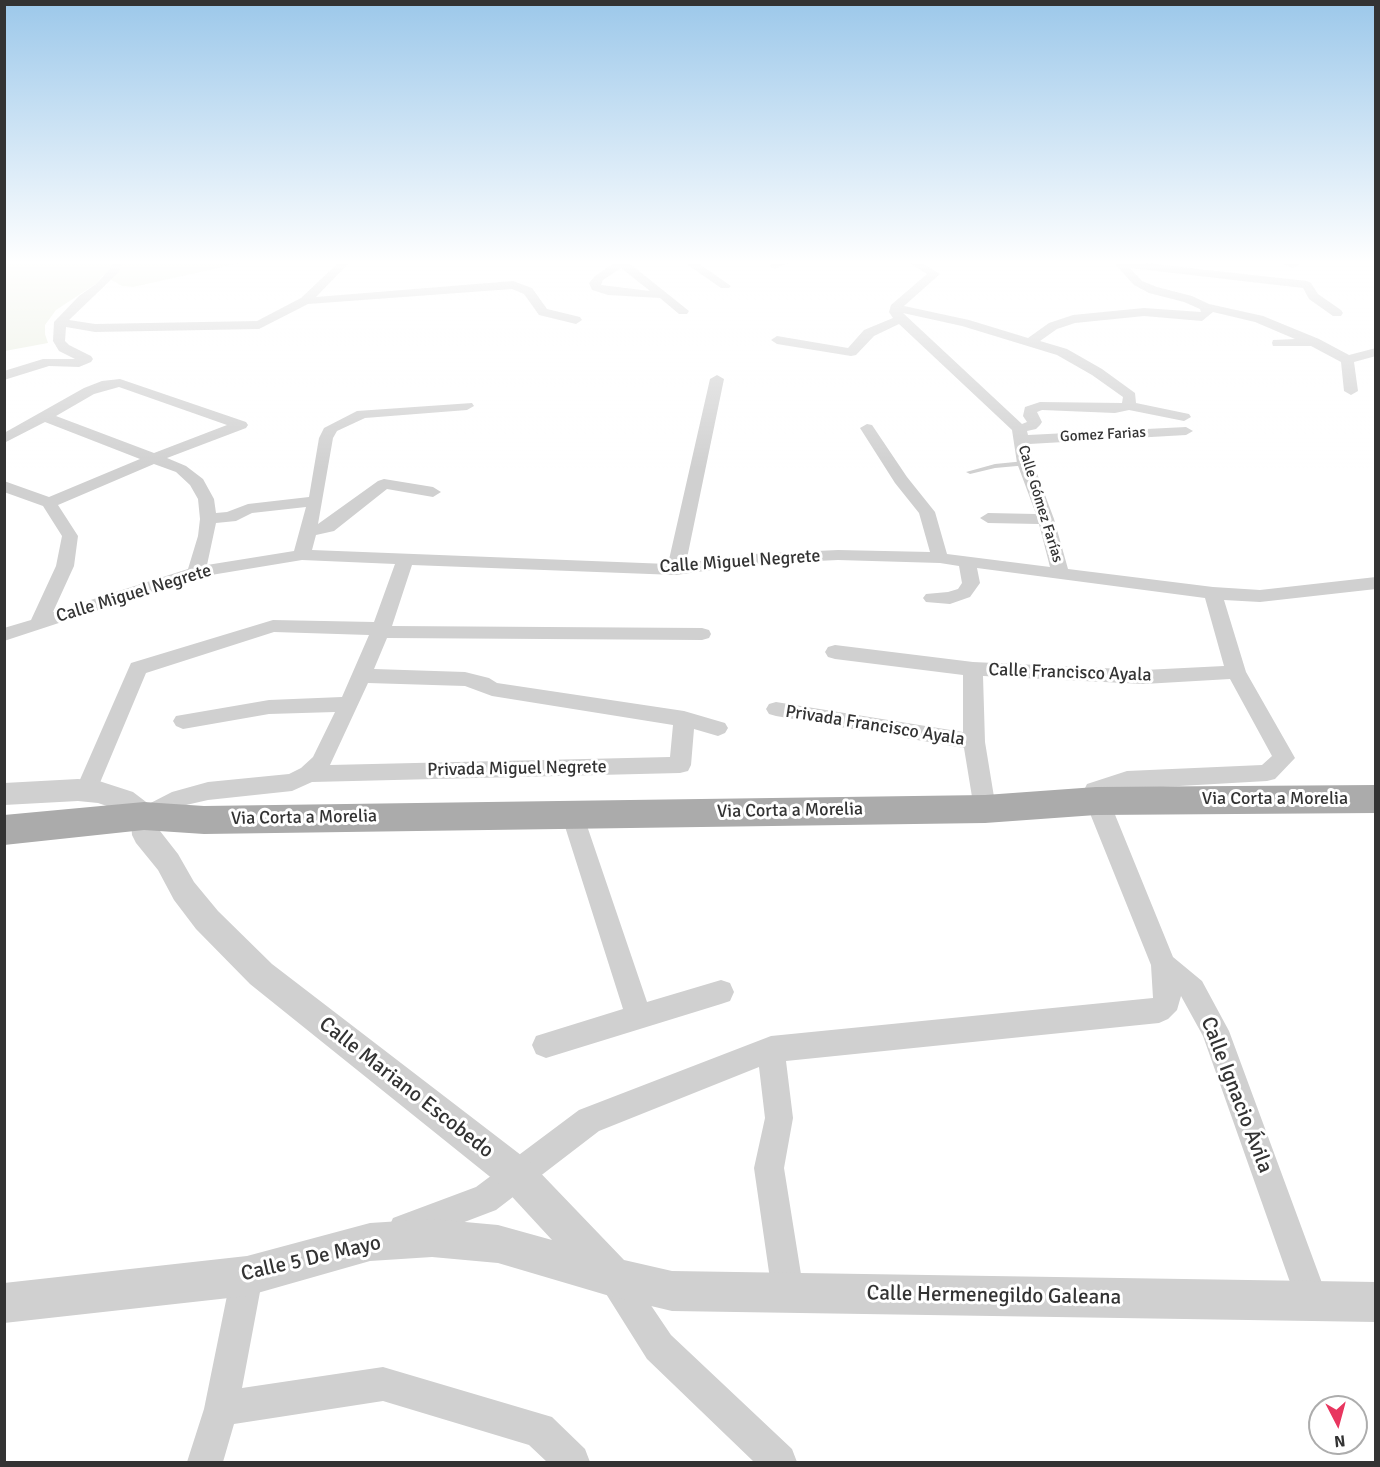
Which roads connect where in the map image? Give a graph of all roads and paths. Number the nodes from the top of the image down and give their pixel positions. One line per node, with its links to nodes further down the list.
1 (60, 331): 13 (street)
2 (871, 331): 7 (street)
3 (915, 331): 20 (street, Calle Gómez Farías)
4 (994, 331): 8 (street)
5 (1045, 331): 8 (street)
6 (1289, 331): 9 (street)
7 (777, 340)
8 (1031, 342): 17 (street)
9 (1314, 342): 10 (street); 12 (street)
10 (1278, 344)
11 (1376, 352): 12 (street)
12 (1347, 360): 15 (street)
13 (4, 376)
14 (717, 379): 37 (street)
15 (1351, 391)
16 (467, 406): 27 (street)
17 (1129, 406): 20 (street); 20 (street, Gomez Farias)
18 (46, 417): 21 (street); 22 (street); 22 (street)
19 (867, 428): 35 (street)
20 (1019, 435): 23 (street, Calle Gómez Farías)
21 (4, 439)
22 (152, 459): 28 (street); 30 (street)
23 (1026, 464): 24 (lane); 31 (street, Calle Gómez Farías)
24 (970, 472)
25 (4, 486): 28 (street)
26 (433, 492): 32 (street)
27 (316, 501): 30 (street); 32 (street)
28 (49, 503): 43 (street)
29 (988, 518): 31 (street)
30 (208, 519): 38 (street)
31 (1046, 519): 39 (street, Calle Gómez Farías)
32 (309, 532): 33 (street)
33 (302, 555): 34 (street, Calle Miguel Negrete); 38 (street, Calle Miguel Negrete)
34 (406, 558): 37 (street, Calle Miguel Negrete); 44 (street)
35 (940, 558): 36 (street, Calle Miguel Negrete); 37 (street, Calle Miguel Negrete)
36 (967, 561): 39 (street, Calle Miguel Negrete); 42 (street)
37 (676, 570)
38 (196, 572): 43 (street, Calle Miguel Negrete)
39 (1061, 574): 41 (street, Calle Miguel Negrete)
40 (1376, 583): 41 (street, Calle Miguel Negrete)
41 (1213, 593): 49 (street)
42 (932, 598)
43 (38, 625): 46 (street, Calle Miguel Negrete)
44 (380, 632): 45 (street); 50 (street); 58 (street)
45 (702, 634)
46 (4, 635)
47 (835, 652): 48 (street)
48 (973, 669): 49 (street, Calle Francisco Ayala); 56 (street, Calle Francisco Ayala)
49 (1236, 672): 61 (street)
50 (360, 676): 51 (street); 53 (street)
51 (350, 704): 54 (street); 57 (street)
52 (776, 709): 56 (street, Privada Francisco Ayala)
53 (684, 719): 55 (street); 57 (street, Privada Miguel Negrete)
54 (183, 721)
55 (718, 728)
56 (974, 742): 62 (street, Calle Francisco Ayala)
57 (309, 774): 64 (street, Privada Miguel Negrete)
58 (86, 791): 59 (street, Calle Mariano Escobedo); 64 (street, Calle Mariano Escobedo)
59 (4, 794)
60 (1376, 799): 61 (main road, Via Corta a Morelia)
61 (1096, 801): 62 (main road, Via Corta a Morelia); 67 (street, Calle Ignacio Ávila)
62 (985, 809): 63 (main road, Via Corta a Morelia)
63 (572, 814): 64 (main road, Via Corta a Morelia); 69 (street)
64 (145, 825): 65 (main road, Via Corta a Morelia); 66 (main road, Via Corta a Morelia); 72 (street, Calle Mariano Escobedo)
65 (4, 830)
66 (4, 851)
67 (1164, 965): 71 (street); 77 (street, Calle Ignacio Ávila)
68 (721, 992): 69 (street)
69 (639, 1017): 70 (street)
70 (546, 1045)
71 (771, 1049): 72 (street); 76 (street)
72 (517, 1175): 73 (street); 75 (street, Calle Mariano Escobedo)
73 (370, 1242): 74 (street, Calle 5 De Mayo); 75 (street, Calle 5 De Mayo)
74 (247, 1276): 79 (street, Calle 5 De Mayo); 80 (street)
75 (613, 1277): 76 (street, Calle Hermenegildo Galeana); 83 (street, Calle Mariano Escobedo)
76 (788, 1293): 77 (street, Calle Hermenegildo Galeana)
77 (1313, 1302): 78 (street, Calle Hermenegildo Galeana)
78 (1376, 1302)
79 (4, 1303)
80 (221, 1409): 81 (street); 82 (street)
81 (205, 1462)
82 (572, 1462)
83 (779, 1462)

